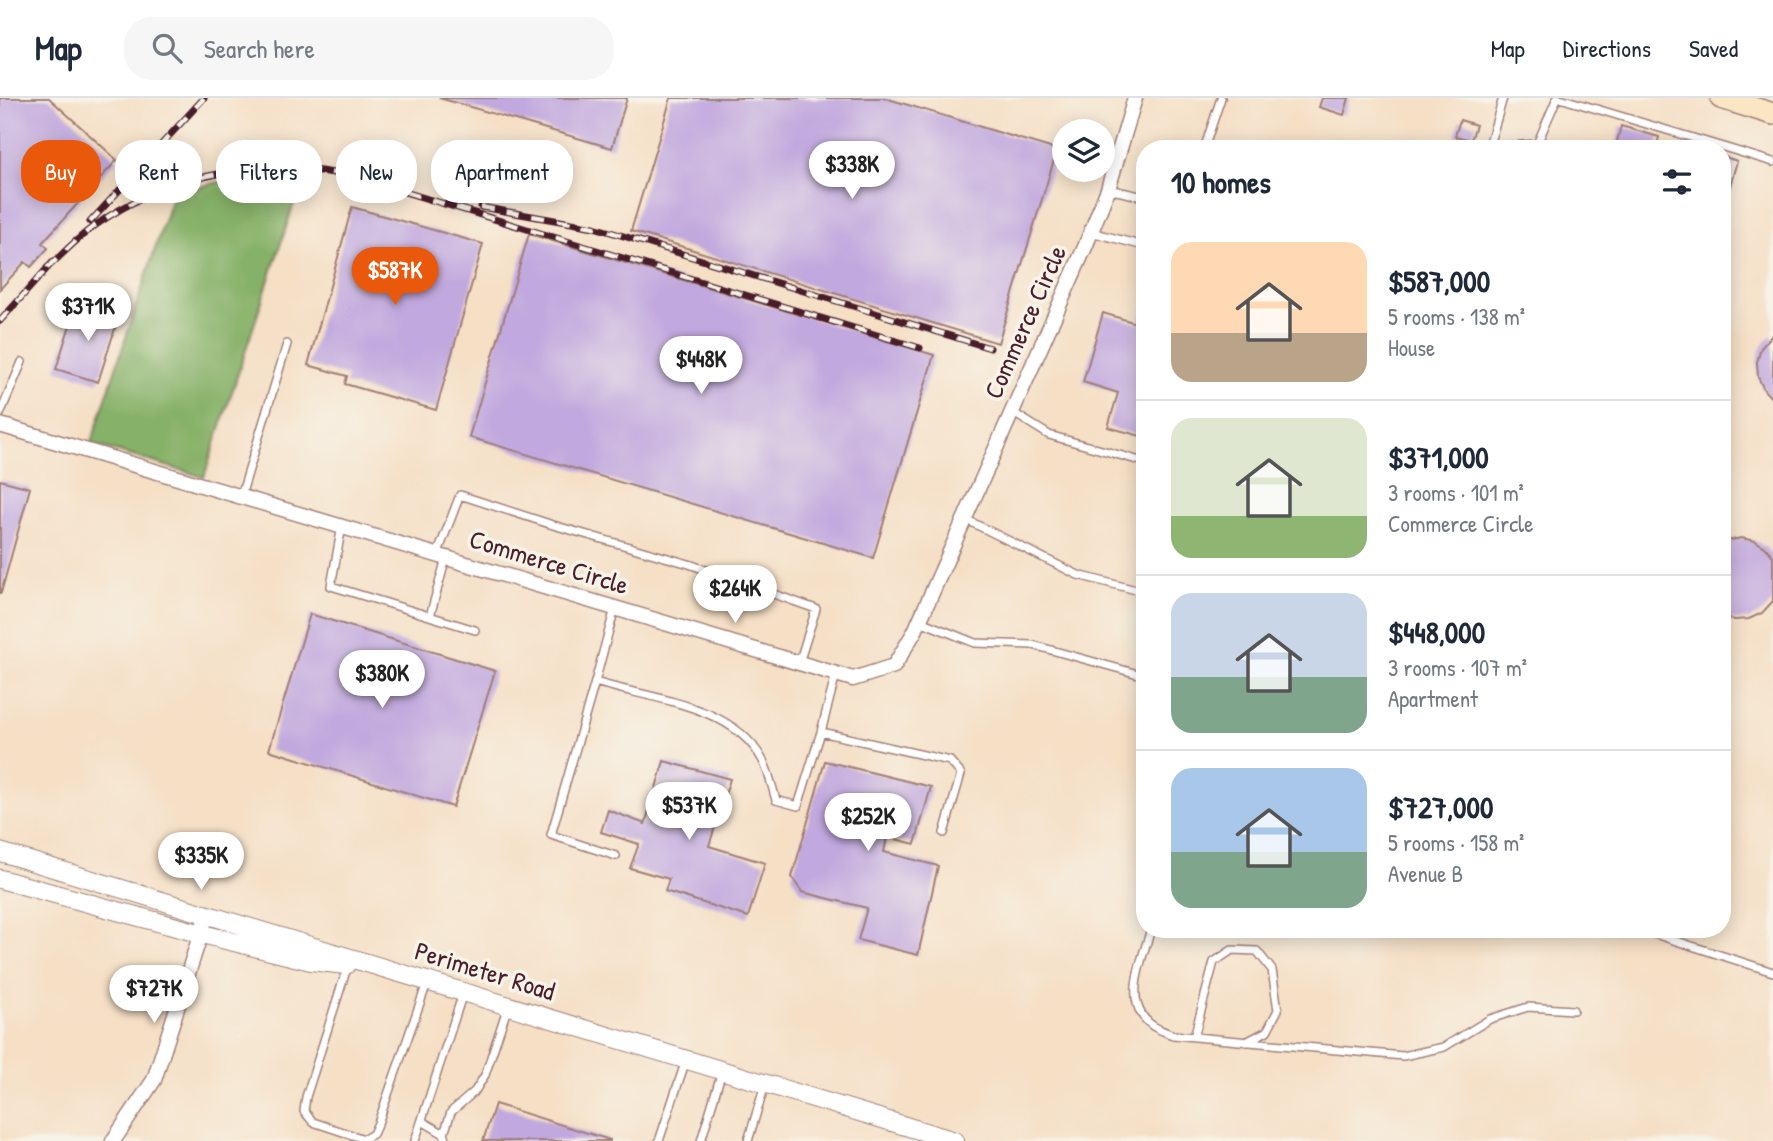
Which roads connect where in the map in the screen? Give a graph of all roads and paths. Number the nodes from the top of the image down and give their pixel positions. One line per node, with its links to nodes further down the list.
1 (1221, 98): 7 (lane)
2 (1503, 98): 8 (lane)
3 (1558, 98): 9 (lane); 10 (lane)
4 (1721, 98): 6 (main road)
5 (1133, 99): 13 (street, Commerce Circle)
6 (1773, 114)
7 (1207, 140)
8 (1490, 140)
9 (1540, 140)
10 (1699, 140)
11 (1731, 149): 12 (lane)
12 (1773, 162)
13 (1108, 189): 14 (lane); 15 (street, Commerce Circle)
14 (1136, 195)
15 (1091, 232): 16 (lane); 19 (street, Commerce Circle)
16 (1136, 244)
17 (287, 344): 23 (lane)
18 (22, 362): 20 (lane)
19 (1012, 412): 22 (lane); 24 (street, Commerce Circle)
20 (0, 414)
21 (0, 425): 23 (street, Commerce Circle)
22 (1136, 460)
23 (241, 496): 25 (street, Commerce Circle)
24 (965, 519): 27 (lane); 30 (street, Commerce Circle)
25 (342, 526): 26 (street, Commerce Circle); 29 (lane)
26 (442, 556): 28 (street, Commerce Circle); 29 (lane); 32 (lane)
27 (1136, 590)
28 (615, 608): 32 (street, Commerce Circle); 35 (lane)
29 (430, 616): 31 (lane)
30 (920, 621): 33 (street, Commerce Circle); 34 (lane)
31 (475, 630)
32 (799, 663): 33 (street, Commerce Circle)
33 (836, 673): 36 (lane)
34 (1136, 673)
35 (595, 682): 36 (lane); 39 (lane)
36 (821, 732): 37 (lane)
37 (944, 833)
38 (0, 852): 41 (street)
39 (615, 856)
40 (0, 879): 42 (street)
41 (207, 914): 42 (street); 45 (street)
42 (202, 934): 45 (street); 58 (street)
43 (1149, 938): 51 (lane)
44 (1667, 938): 46 (lane)
45 (349, 962): 47 (street, Perimeter Road); 47 (lane)
46 (1773, 972)
47 (428, 981): 48 (street, Perimeter Road)
48 (463, 992): 49 (street, Perimeter Road); 56 (lane)
49 (508, 1006): 53 (street, Perimeter Road); 57 (lane)
50 (1573, 1010): 52 (lane)
51 (1195, 1037): 52 (lane); 52 (lane)
52 (1245, 1042)
53 (686, 1059): 54 (street, Perimeter Road); 60 (lane)
54 (722, 1070): 55 (street, Perimeter Road); 61 (lane)
55 (766, 1084): 62 (lane); 63 (street, Perimeter Road)
56 (422, 1121): 57 (lane); 59 (lane)
57 (446, 1138)
58 (113, 1141)
59 (415, 1141)
60 (659, 1141)
61 (701, 1141)
62 (748, 1141)
63 (955, 1141)

